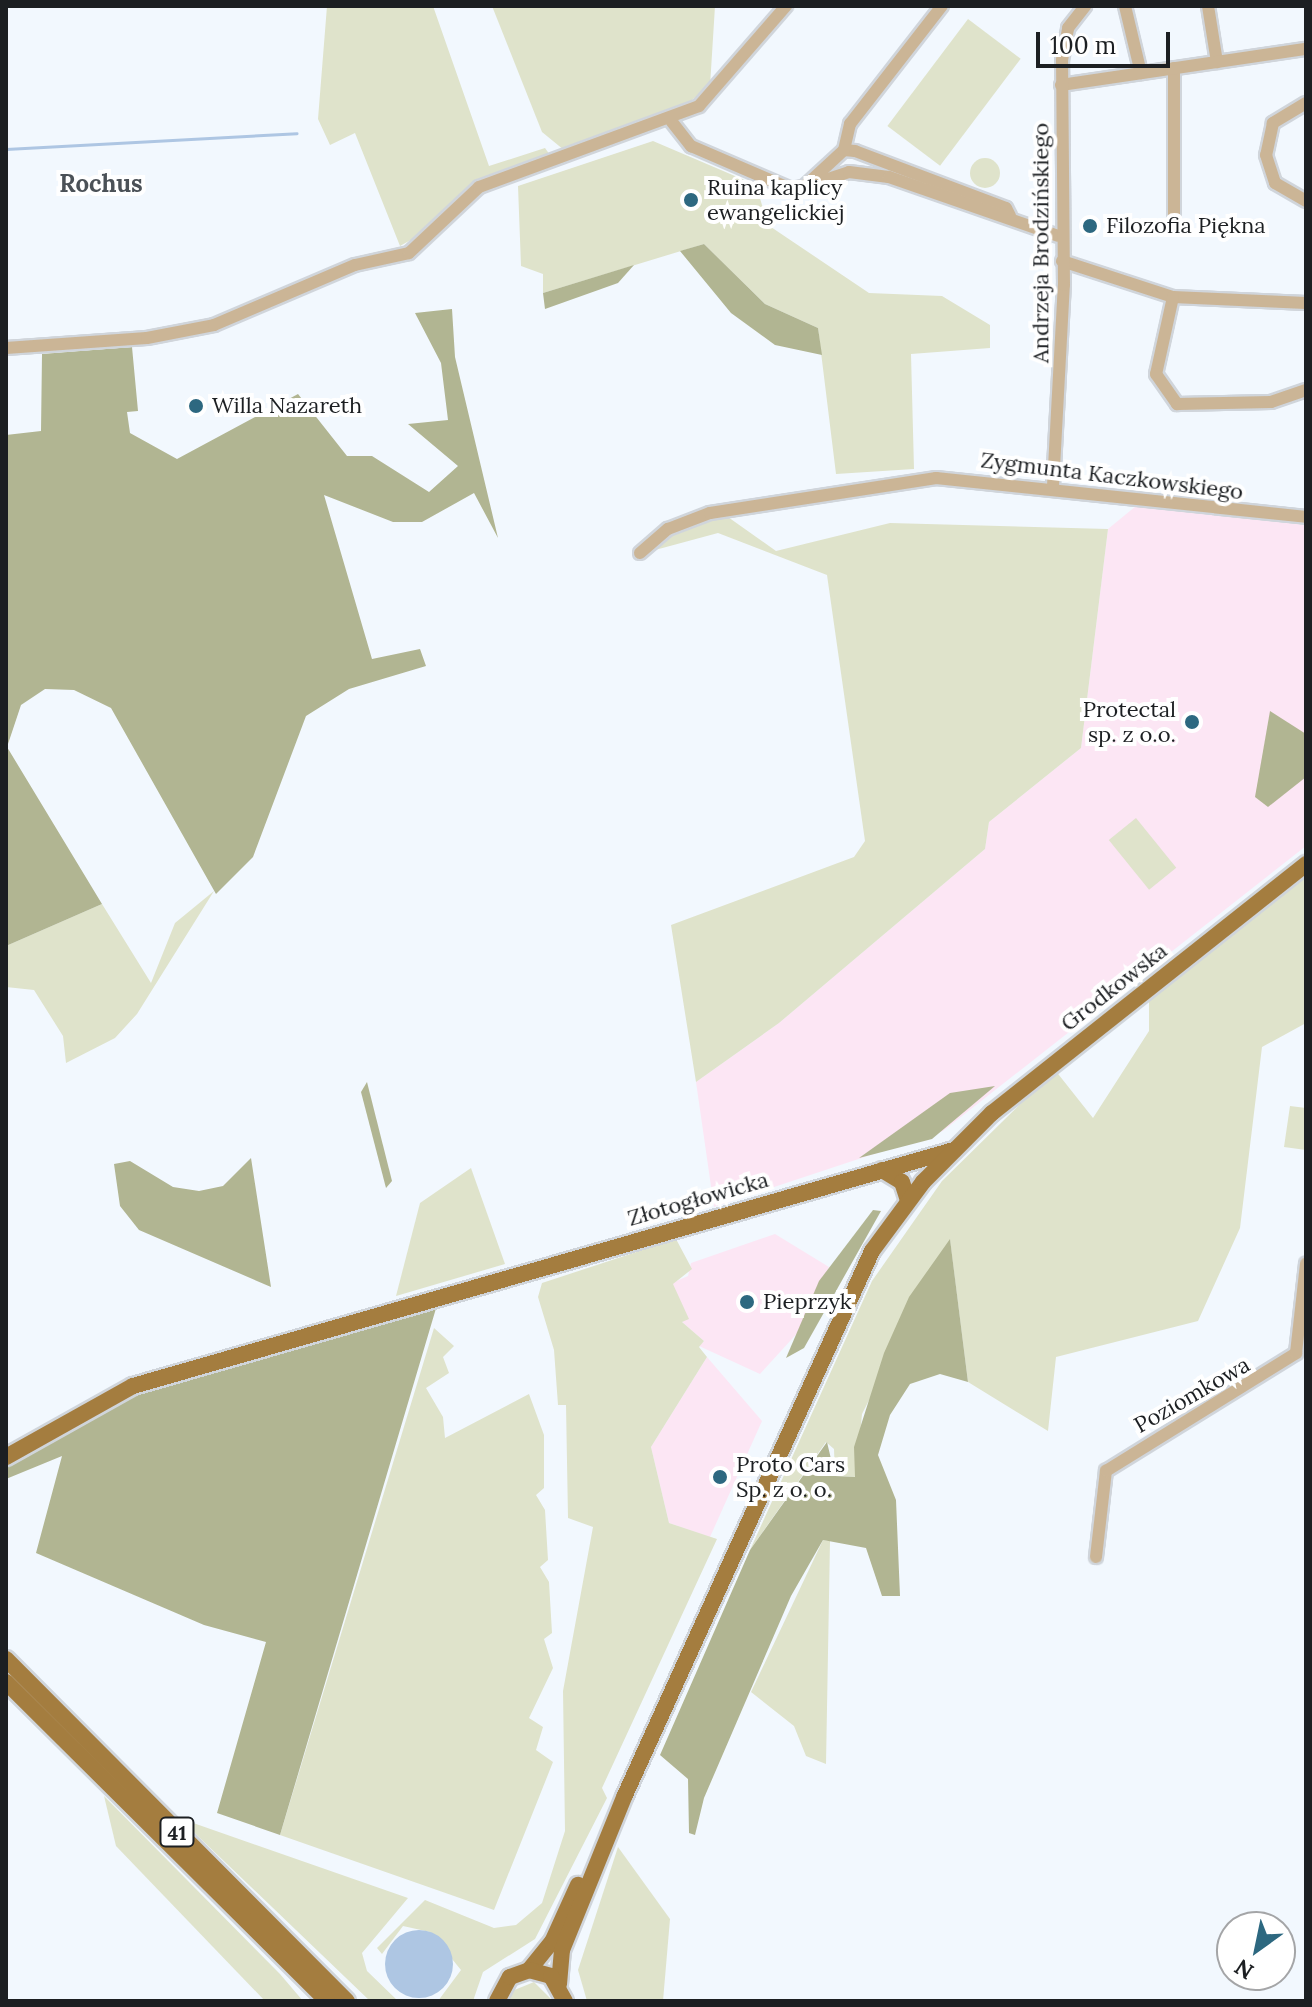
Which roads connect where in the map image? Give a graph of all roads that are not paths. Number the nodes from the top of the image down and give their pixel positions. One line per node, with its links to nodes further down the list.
1 (786, 6): 12 (street)
2 (942, 6): 13 (street)
3 (1085, 6): 10 (street, Andrzeja Brodzińskiego)
4 (1125, 6): 9 (street)
5 (1208, 6): 7 (street)
6 (1306, 49): 7 (street)
7 (1217, 62): 8 (street)
8 (1174, 68): 9 (street); 16 (street)
9 (1141, 73): 10 (street)
10 (1061, 85): 18 (street, Andrzeja Brodzińskiego)
11 (1306, 103): 15 (street)
12 (672, 122): 14 (street); 22 (street)
13 (844, 150): 14 (street); 17 (street)
14 (804, 187): 17 (street)
15 (1306, 201)
16 (1174, 214)
17 (1010, 216): 18 (street)
18 (1058, 236): 19 (street, Andrzeja Brodzińskiego)
19 (1062, 261): 20 (street); 24 (street, Andrzeja Brodzińskiego)
20 (1173, 297): 21 (street); 23 (street)
21 (1306, 303)
22 (6, 348)
23 (1306, 390)
24 (1053, 486): 25 (street, Zygmunta Kaczkowskiego); 26 (street, Zygmunta Kaczkowskiego)
25 (1306, 517)
26 (640, 553)
27 (1306, 864): 28 (main road, Grodkowska)
28 (954, 1150): 29 (main road, Złotogłowicka); 31 (main road, Grodkowska)
29 (903, 1162): 30 (main road, Złotogłowicka); 31 (main road)
30 (882, 1170): 31 (main road); 32 (main road); 34 (main road, Złotogłowicka)
31 (923, 1182): 32 (main road, Grodkowska)
32 (908, 1201): 38 (main road, Grodkowska)
33 (1306, 1264): 35 (street, Poziomkowa)
34 (6, 1457)
35 (1096, 1557)
36 (6, 1659): 43 (main road, 41)
37 (6, 1682): 41 (main road, 41)
38 (625, 1795): 39 (main road); 40 (main road)
39 (529, 1970): 40 (main road); 44 (main road)
40 (559, 1984): 45 (main road)
41 (316, 1994): 42 (main road, 41)
42 (327, 2001)
43 (347, 2001)
44 (497, 2001)
45 (565, 2001)

